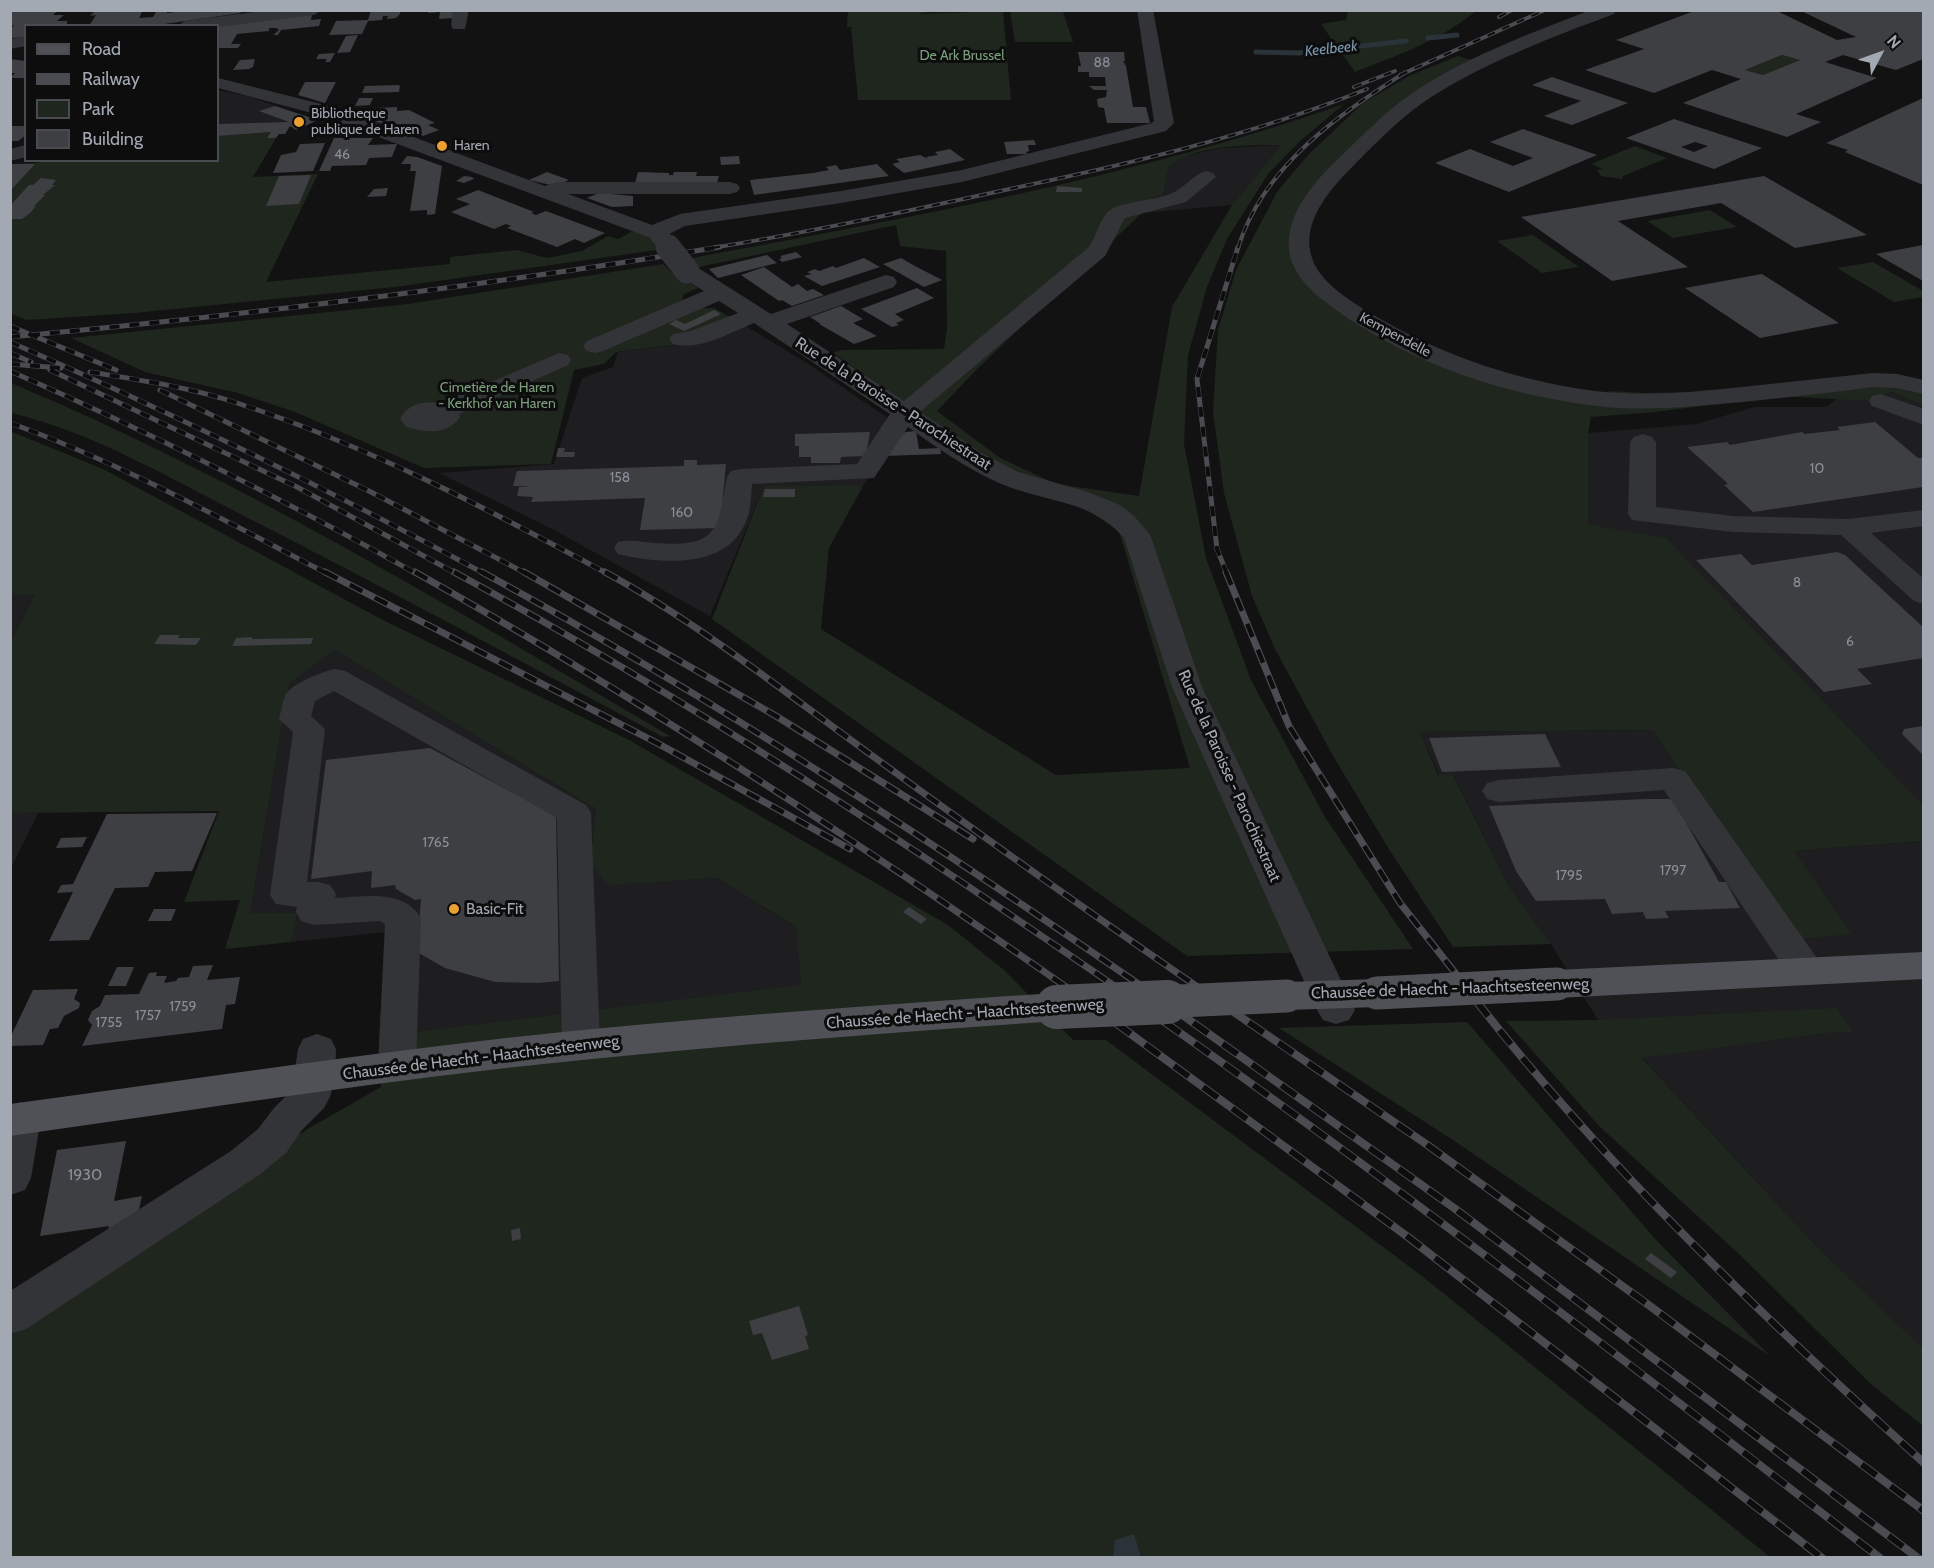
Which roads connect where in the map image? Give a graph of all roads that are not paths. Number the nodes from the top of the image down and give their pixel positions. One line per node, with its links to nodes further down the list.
1 (314, 10): 4 (street)
2 (1145, 10): 9 (street)
3 (1608, 10): 16 (street, Kempendelle)
4 (201, 24)
5 (219, 83): 8 (street)
6 (731, 166): 9 (street)
7 (1206, 177): 18 (street)
8 (543, 193): 9 (street); 10 (street)
9 (736, 199): 10 (street); 11 (street)
10 (615, 219): 11 (street)
11 (657, 233): 13 (street, Rue de la Paroisse - Parochiestraat, bridge)
12 (886, 282): 14 (street, Rue de la Paroisse - Parochiestraat)
13 (721, 292): 14 (street, Rue de la Paroisse - Parochiestraat); 20 (street)
14 (762, 318): 15 (street); 18 (street, Rue de la Paroisse - Parochiestraat)
15 (681, 339)
16 (1923, 387)
17 (1881, 401): 19 (street)
18 (904, 413): 24 (street); 29 (street, Rue de la Paroisse - Parochiestraat)
19 (1923, 418)
20 (404, 427)
21 (1642, 442): 23 (street)
22 (1923, 517): 23 (street)
23 (1848, 527): 25 (street)
24 (628, 548)
25 (1923, 595)
26 (1499, 790): 28 (street)
27 (1923, 965): 28 (main road, Chaussée de Haecht - Haachtsesteenweg)
28 (1806, 972): 29 (main road, Chaussée de Haecht - Haachtsesteenweg, bridge)
29 (1324, 983): 30 (main road, Chaussée de Haecht - Haachtsesteenweg, bridge)
30 (581, 1045): 32 (main road, Chaussée de Haecht - Haachtsesteenweg); 32 (street)
31 (316, 1064): 32 (main road, Chaussée de Haecht - Haachtsesteenweg); 33 (main road, Chaussée de Haecht - Haachtsesteenweg); 35 (street)
32 (397, 1066)
33 (16, 1119): 34 (street)
34 (10, 1178)
35 (10, 1315)

